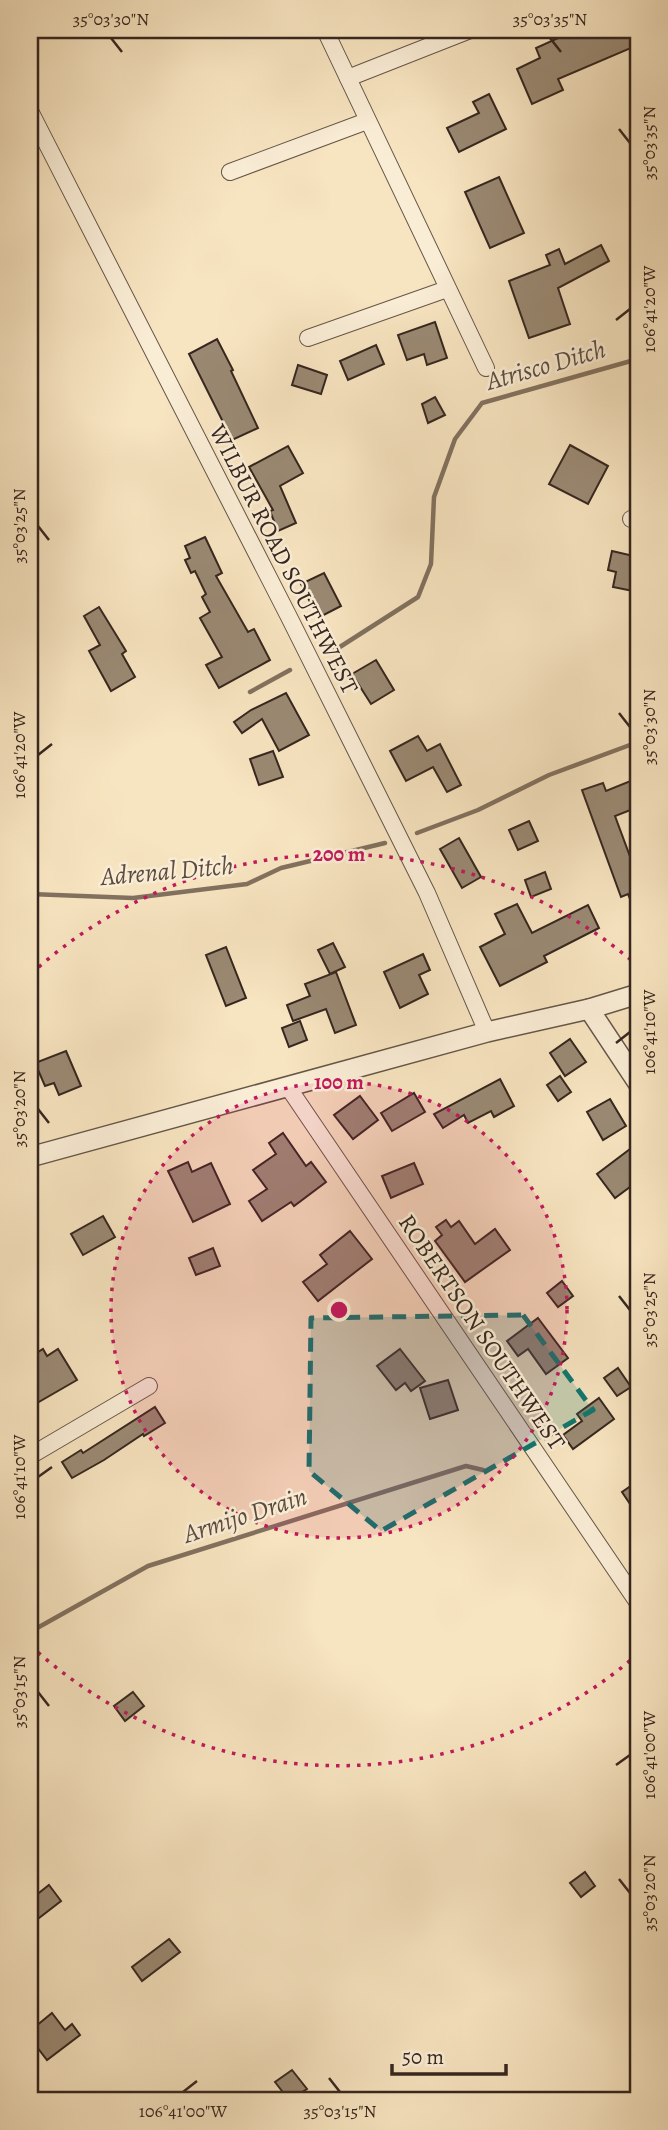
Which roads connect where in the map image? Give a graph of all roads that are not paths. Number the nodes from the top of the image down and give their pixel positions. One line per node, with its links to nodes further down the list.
1 (325, 30): 3 (street)
2 (470, 30): 3 (street)
3 (348, 78): 5 (street)
4 (30, 111): 12 (street, WILBUR ROAD SOUTHWEST)
5 (367, 121): 6 (street); 7 (street)
6 (230, 172)
7 (447, 289): 8 (street); 9 (street)
8 (308, 338)
9 (486, 368)
10 (638, 994): 11 (street)
11 (589, 1009): 12 (street); 13 (street)
12 (487, 1032): 14 (street)
13 (638, 1083)
14 (288, 1087): 15 (street); 18 (street, ROBERTSON SOUTHWEST)
15 (30, 1157)
16 (149, 1386): 17 (street)
17 (30, 1456)
18 (638, 1603)

